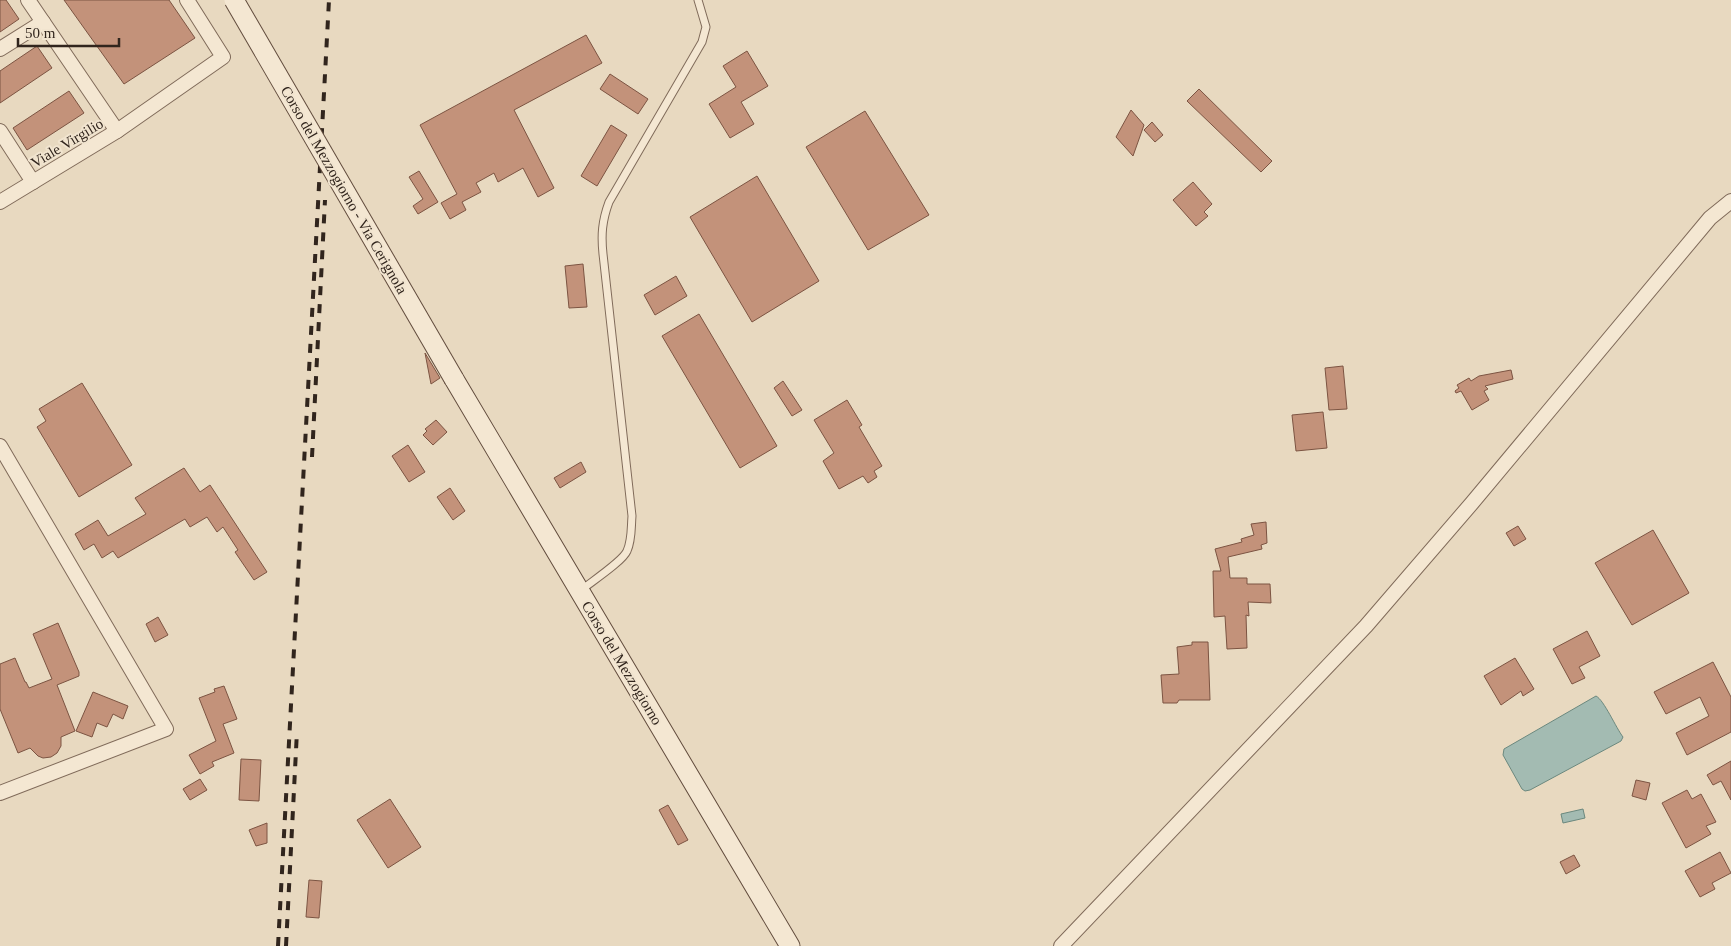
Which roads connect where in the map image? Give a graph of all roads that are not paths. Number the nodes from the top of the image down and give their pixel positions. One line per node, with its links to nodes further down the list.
1 (28, 0): 5 (street, Viale Virgilio)
2 (188, 0): 7 (street)
3 (234, 0): 12 (main road, Corso del Mezzogiorno - Via Cerignola, bridge)
4 (698, 0): 14 (lane)
5 (43, 22): 6 (street); 7 (street, Viale Virgilio)
6 (0, 49)
7 (117, 131): 9 (street, Viale Virgilio)
8 (0, 132): 9 (street)
9 (33, 182): 11 (street, Viale Virgilio)
10 (1731, 201): 17 (street)
11 (0, 202)
12 (454, 379): 14 (main road, Corso del Mezzogiorno)
13 (0, 446): 15 (street)
14 (580, 591): 16 (main road, Corso del Mezzogiorno)
15 (0, 793)
16 (790, 946)
17 (1061, 946)

